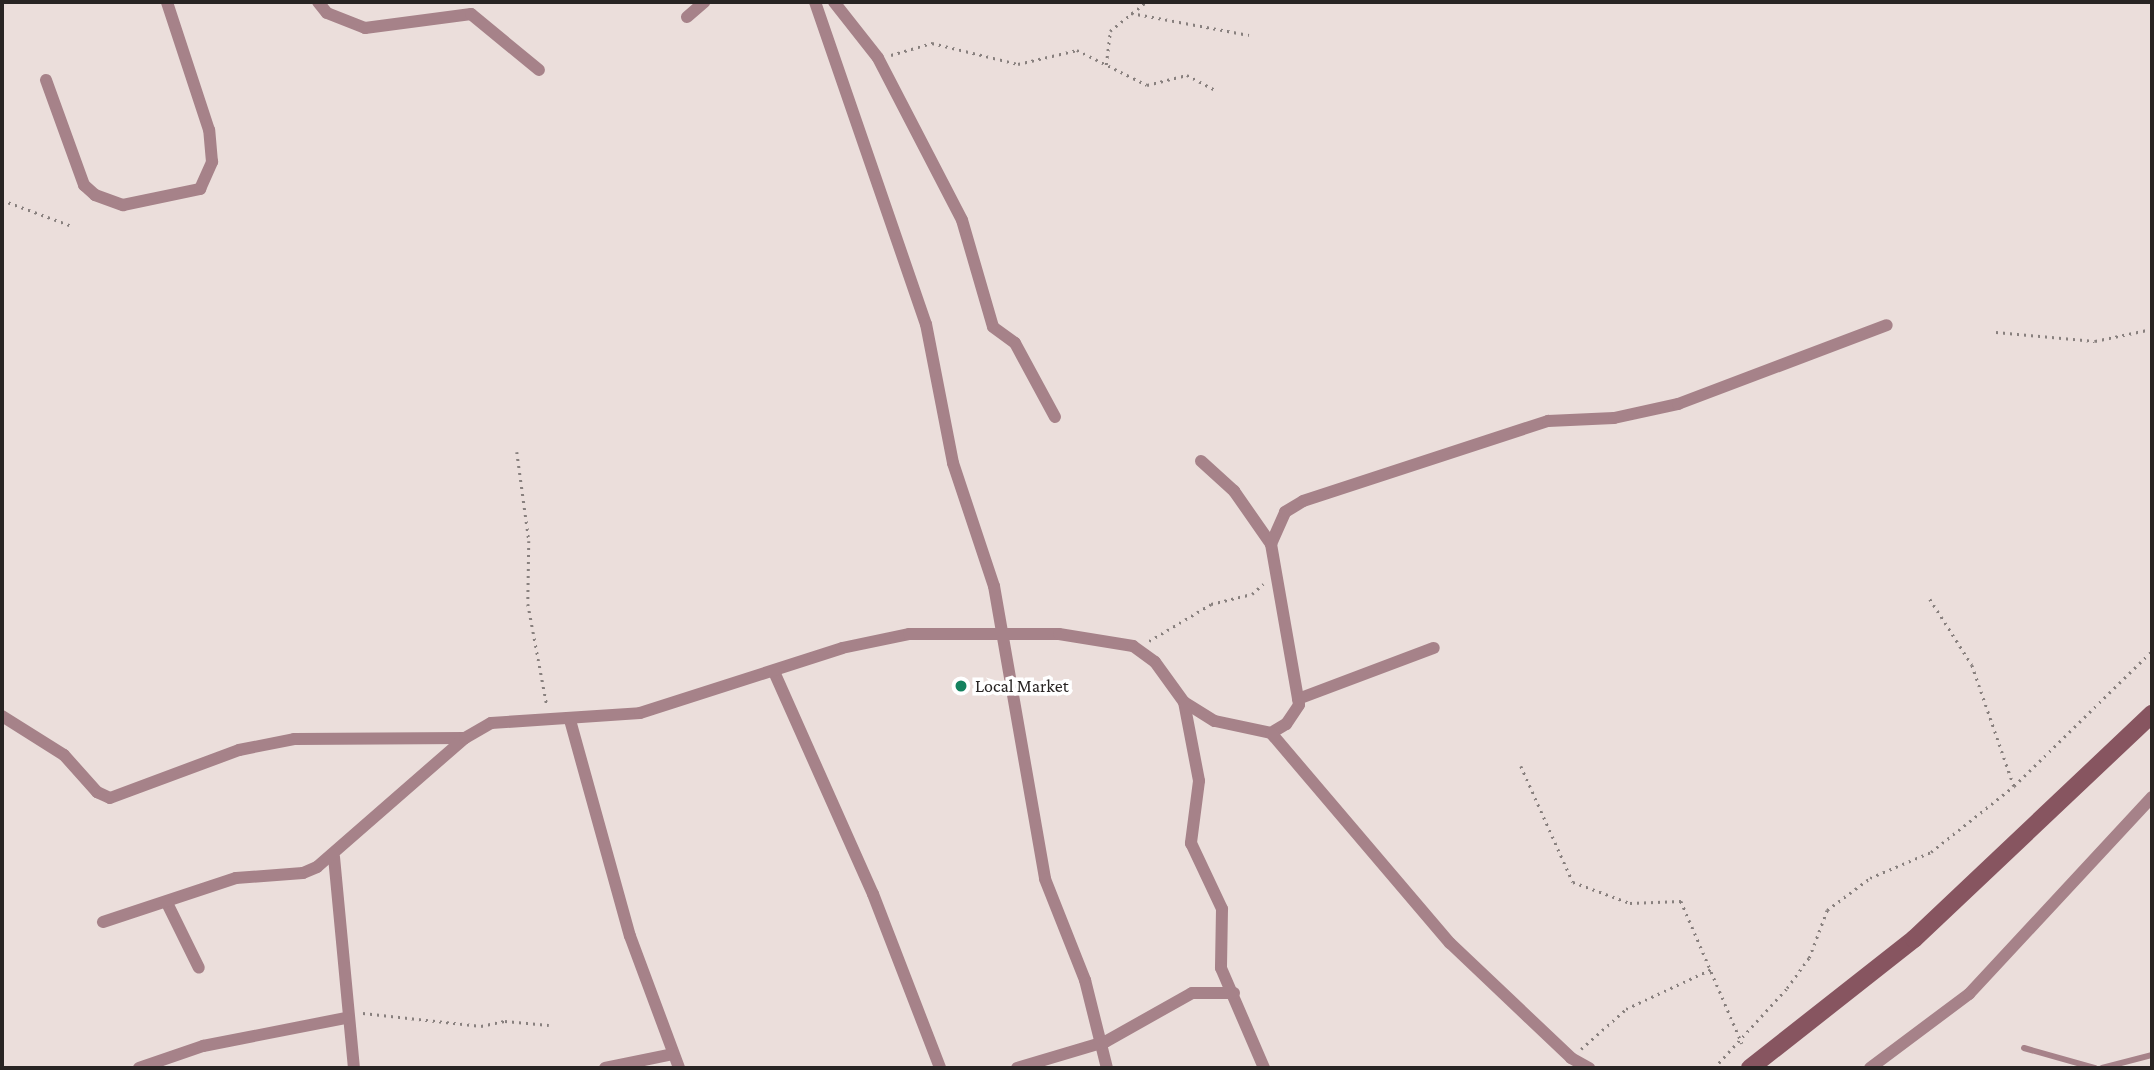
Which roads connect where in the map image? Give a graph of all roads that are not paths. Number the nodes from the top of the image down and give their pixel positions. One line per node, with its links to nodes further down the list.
1 (167, 2): 8 (street)
2 (318, 2): 7 (street)
3 (704, 2): 6 (street)
4 (814, 2): 13 (street)
5 (834, 2): 10 (street)
6 (687, 17)
7 (539, 70)
8 (46, 80)
9 (1887, 326): 12 (street)
10 (1055, 418)
11 (1201, 461): 12 (street)
12 (1271, 544): 16 (street)
13 (1003, 635): 15 (street); 17 (street); 30 (street)
14 (1434, 648): 16 (street)
15 (775, 674): 20 (street); 38 (street)
16 (1298, 699): 21 (street)
17 (1184, 702): 21 (street); 28 (street)
18 (2152, 714): 43 (main road)
19 (2, 716): 22 (street)
20 (570, 720): 22 (street); 33 (street)
21 (1271, 733): 42 (street)
22 (465, 738): 24 (street)
23 (2152, 797): 44 (street)
24 (334, 857): 25 (street); 29 (street)
25 (167, 902): 26 (street); 27 (street)
26 (103, 922)
27 (199, 968)
28 (1234, 993): 30 (street); 41 (street)
29 (346, 1014): 34 (street); 35 (street)
30 (1105, 1042): 39 (street); 40 (street)
31 (2024, 1048): 45 (lane)
32 (2152, 1055): 46 (lane)
33 (676, 1061): 36 (street); 37 (street)
34 (139, 1068)
35 (354, 1068)
36 (605, 1068)
37 (690, 1068)
38 (940, 1068)
39 (1017, 1068)
40 (1107, 1068)
41 (1264, 1068)
42 (1589, 1068)
43 (1750, 1068)
44 (1870, 1068)
45 (2095, 1068)
46 (2102, 1068)

